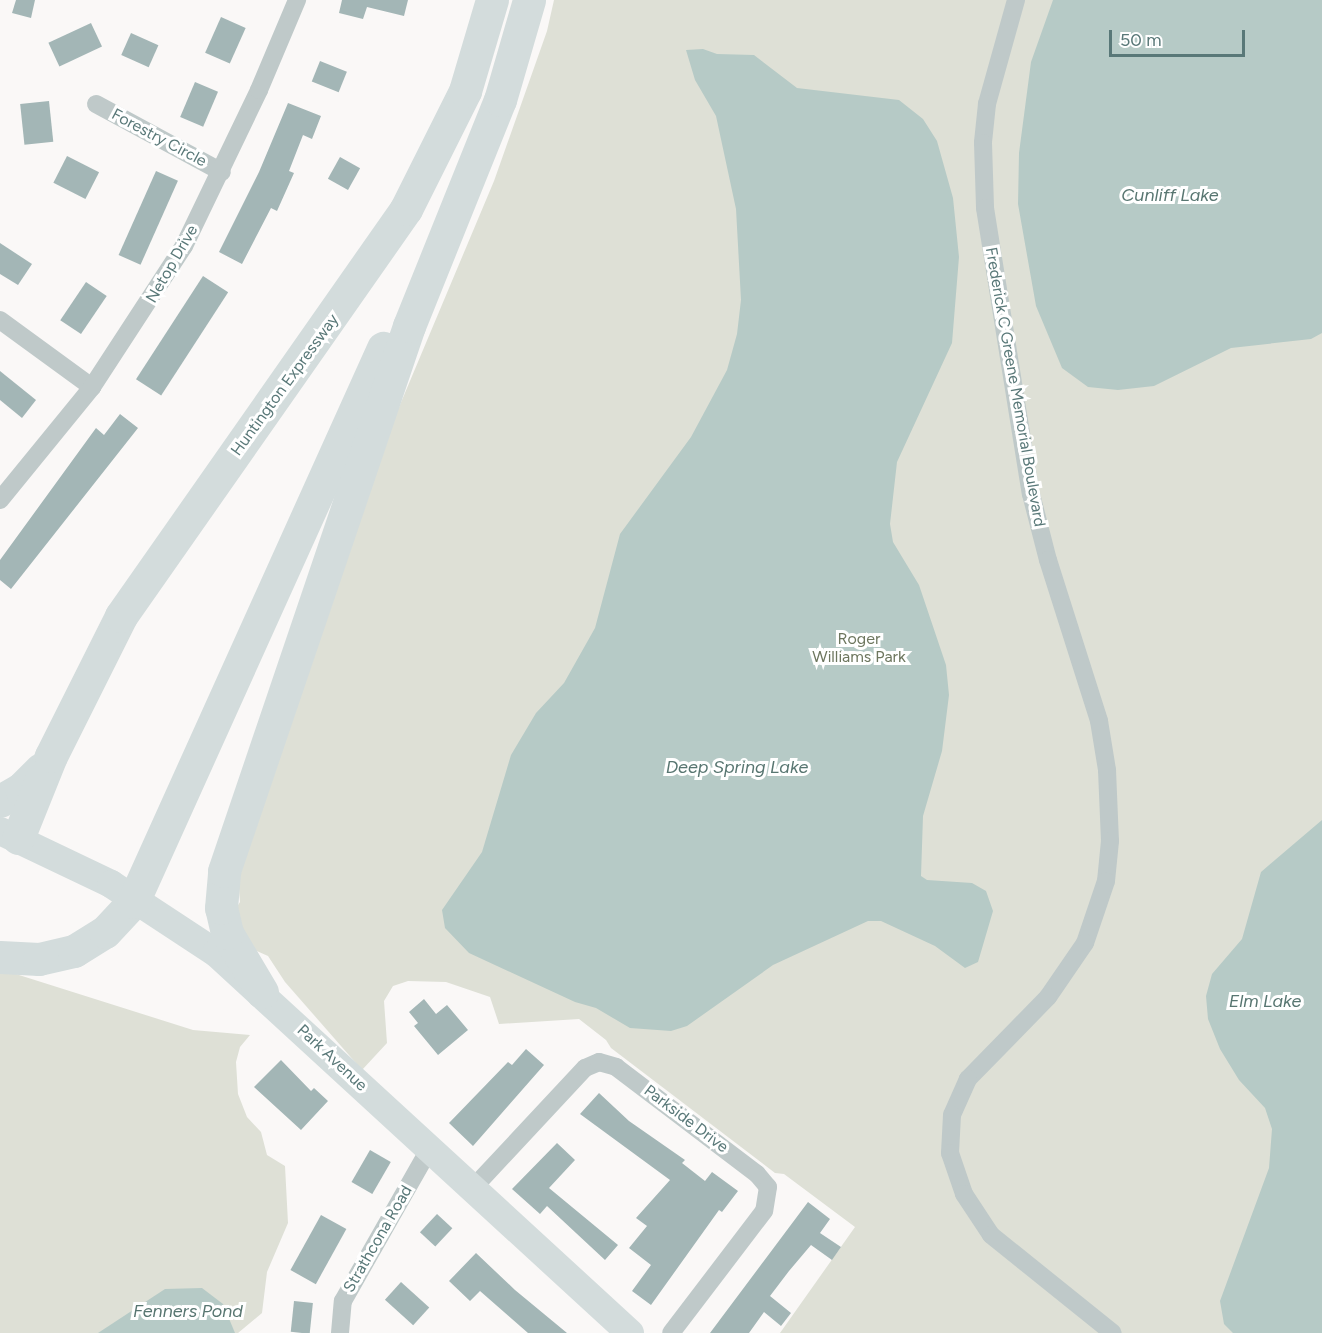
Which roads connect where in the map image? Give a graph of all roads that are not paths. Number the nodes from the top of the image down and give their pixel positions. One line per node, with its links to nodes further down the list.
1 (297, 0): 7 (street, Netop Drive)
2 (492, 0): 11 (highway, Huntington Expressway)
3 (529, 0): 6 (highway)
4 (1016, 0): 21 (street, Frederick C Greene Memorial Boulevard)
5 (96, 104): 7 (street, Forestry Circle)
6 (488, 133): 14 (highway); 15 (highway)
7 (222, 172): 9 (street, Netop Drive)
8 (0, 320): 9 (street)
9 (92, 387): 10 (street, Netop Drive)
10 (0, 500)
11 (51, 756): 12 (highway); 13 (highway)
12 (0, 801)
13 (9, 835): 15 (main road, Park Avenue)
14 (0, 957)
15 (262, 992): 16 (main road, Park Avenue)
16 (430, 1148): 17 (main road, Park Avenue); 18 (street, Strathcona Road)
17 (473, 1188): 19 (main road, Park Avenue); 20 (street, Parkside Drive)
18 (340, 1333)
19 (630, 1333)
20 (671, 1333)
21 (1113, 1333)

